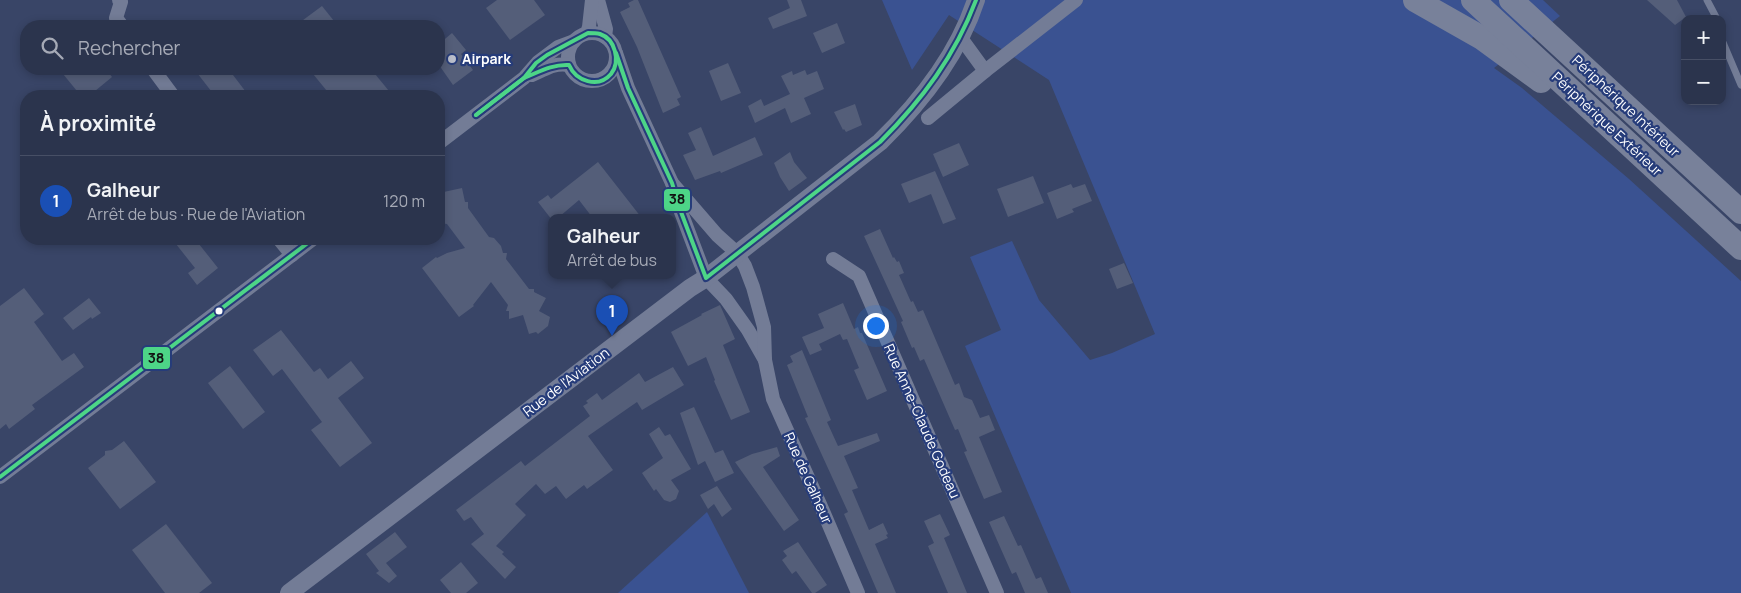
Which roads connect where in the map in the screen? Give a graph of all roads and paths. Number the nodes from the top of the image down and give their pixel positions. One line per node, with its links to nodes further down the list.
1 (119, 0): 11 (street)
2 (592, 0): 12 (street)
3 (598, 0): 13 (street)
4 (976, 0): 14 (street, Rue de l'Aviation)
5 (1076, 0): 19 (street)
6 (1414, 0): 25 (highway)
7 (1473, 0): 25 (highway, Périphérique Extérieur)
8 (1511, 0): 28 (highway, Périphérique Intérieur)
9 (1707, 0): 10 (lane)
10 (1715, 15)
11 (118, 20)
12 (587, 34): 13 (street); 15 (street)
13 (605, 37): 17 (street)
14 (961, 38): 19 (street); 32 (street, Rue de l'Aviation)
15 (574, 41): 18 (street); 21 (street)
16 (1726, 49): 22 (lane)
17 (616, 53): 18 (street); 27 (street)
18 (568, 65): 21 (street)
19 (985, 71): 24 (street)
20 (157, 75): 23 (street)
21 (524, 78): 26 (street)
22 (1741, 85)
23 (168, 90)
24 (928, 118)
25 (1607, 124): 31 (highway, Périphérique Extérieur)
26 (445, 138)
27 (672, 183): 32 (street); 35 (street)
28 (1741, 212)
29 (284, 245): 33 (street)
30 (305, 245): 33 (street)
31 (1741, 248)
32 (737, 253): 35 (street, Rue de l'Aviation); 36 (street, Rue de Galheur)
33 (292, 255): 37 (street)
34 (833, 260): 40 (street, Rue Anne-Claude Godeau)
35 (706, 278): 36 (street, Rue de Galheur); 38 (street, Rue de l'Aviation)
36 (765, 360): 39 (street, Rue de Galheur)
37 (0, 477)
38 (289, 593)
39 (858, 593)
40 (997, 593)

